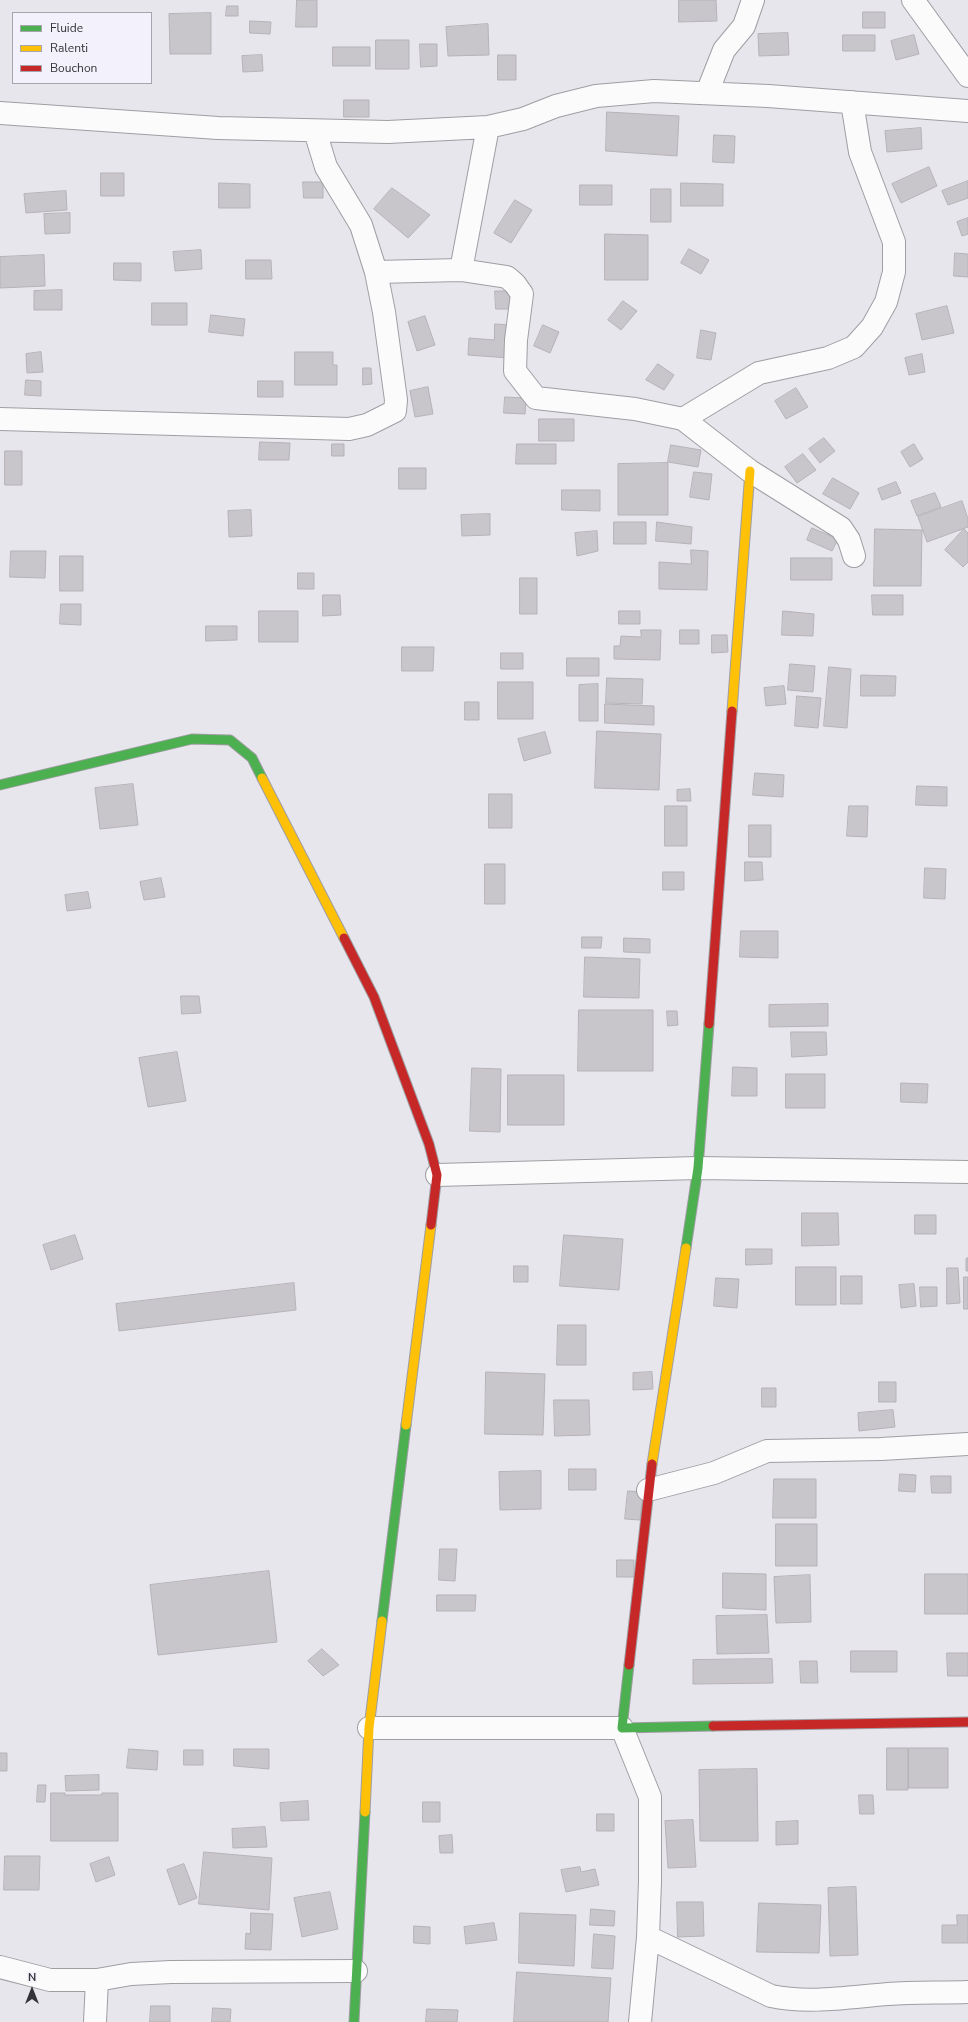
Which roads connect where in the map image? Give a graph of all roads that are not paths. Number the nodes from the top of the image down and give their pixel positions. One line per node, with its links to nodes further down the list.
1 (753, 0): 4 (street)
2 (913, 0): 3 (street)
3 (968, 76)
4 (707, 93): 5 (street); 8 (street)
5 (852, 102): 6 (street); 13 (street)
6 (968, 111)
7 (0, 113): 9 (street)
8 (488, 127): 9 (street); 10 (street)
9 (315, 130): 11 (street)
10 (461, 270): 11 (street); 13 (street)
11 (376, 272): 12 (street)
12 (0, 419)
13 (683, 419): 14 (street)
14 (750, 471): 15 (street); 17 (street)
15 (854, 556)
16 (0, 785): 19 (street)
17 (698, 1168): 18 (street); 19 (street); 21 (street)
18 (968, 1172)
19 (438, 1175): 23 (street)
20 (968, 1444): 21 (street)
21 (648, 1490): 24 (street)
22 (968, 1722): 24 (street)
23 (369, 1728): 24 (street); 27 (street)
24 (622, 1728): 25 (street)
25 (648, 1937): 29 (street); 32 (street)
26 (0, 1967): 28 (street)
27 (356, 1971): 28 (street); 31 (street)
28 (97, 1980): 30 (street)
29 (968, 1992)
30 (90, 2020)
31 (354, 2022)
32 (640, 2022)

